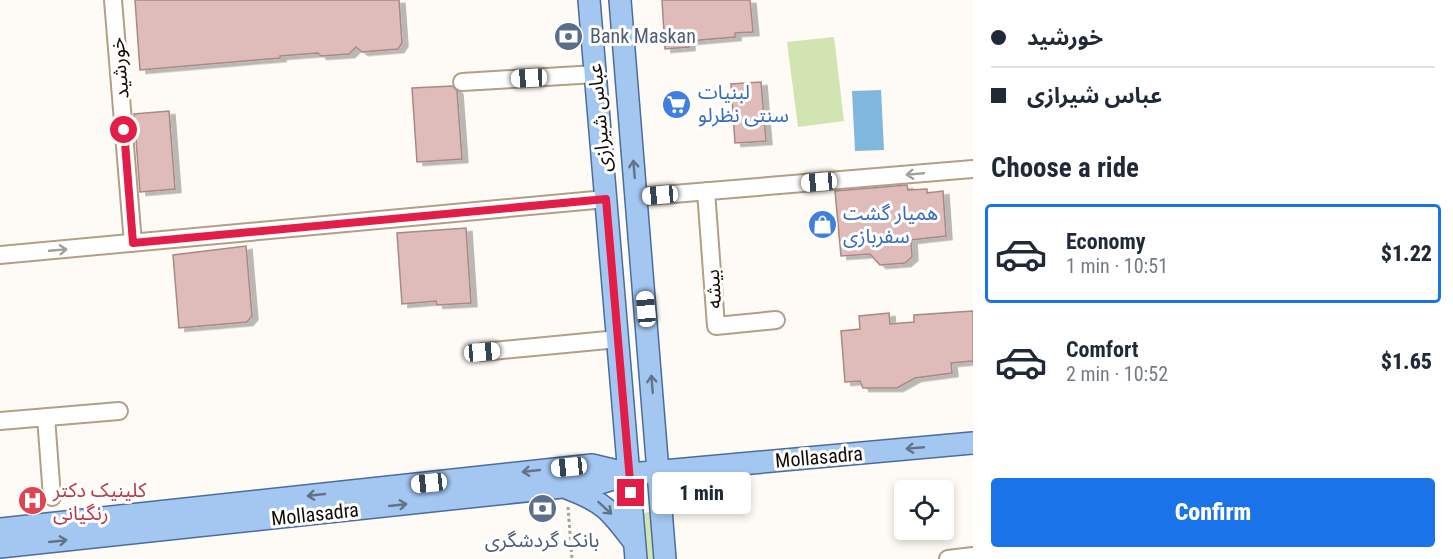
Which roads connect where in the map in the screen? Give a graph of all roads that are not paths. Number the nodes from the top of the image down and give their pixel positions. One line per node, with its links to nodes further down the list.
1 (113, 0): 10 (street, خورشید)
2 (589, 0): 4 (main road, عباس شیرازی)
3 (620, 0): 8 (main road, عباس شیرازی, one-way to 3)
4 (596, 74): 5 (street); 9 (main road, عباس شیرازی)
5 (462, 81)
6 (973, 169): 7 (street, one-way to 7)
7 (706, 191): 8 (street); 12 (street, بیشه)
8 (637, 197): 19 (main road, عباس شیرازی, one-way to 8)
9 (606, 199): 10 (street); 13 (main road, عباس شیرازی)
10 (133, 243): 11 (street, one-way to 10)
11 (0, 255)
12 (776, 320)
13 (618, 339): 14 (street); 20 (main road, عباس شیرازی)
14 (482, 352)
15 (119, 411): 16 (street)
16 (46, 417): 17 (street); 22 (street)
17 (0, 421)
18 (973, 443): 19 (main road, Mollasadra, one-way to 19)
19 (659, 472): 20 (main road, Mollasadra); 23 (main road, عباس شیرازی)
20 (630, 474): 21 (main road, Mollasadra); 24 (main road, عباس شیرازی); 25 (main road, Mollasadra, one-way to 25)
21 (566, 487): 26 (main road, Mollasadra, one-way to 21); 27 (main road, one-way to 27)
22 (52, 497)
23 (661, 507): 24 (main road); 29 (main road, عباس شیرازی)
24 (632, 512): 27 (main road, عباس شیرازی)
25 (0, 529)
26 (0, 547)
27 (635, 551)
28 (973, 556): 30 (street)
29 (665, 559)
30 (948, 559)

